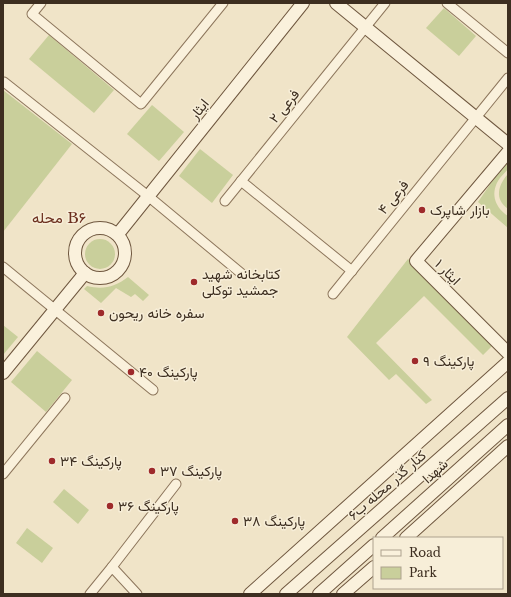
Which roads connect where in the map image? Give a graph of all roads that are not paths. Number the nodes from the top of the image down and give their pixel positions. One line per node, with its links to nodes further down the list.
1 (41, 3): 2 (street)
2 (223, 3)
3 (303, 3): 15 (street, ایثار)
4 (336, 3): 7 (street)
5 (385, 3): 7 (street, فرعی ۲)
6 (447, 3): 8 (street)
7 (366, 28): 11 (street); 14 (street, فرعی ۲)
8 (508, 53)
9 (508, 78): 11 (street, فرعی ۴)
10 (4, 82): 15 (street)
11 (476, 118): 12 (street); 19 (street, فرعی ۴)
12 (508, 144)
13 (508, 152): 24 (street, ایثار ۱)
14 (241, 181): 16 (street, فرعی ۲); 19 (street)
15 (148, 196): 17 (street, ایثار); 21 (street)
16 (225, 201)
17 (118, 234): 20 (street); 20 (street)
18 (3, 267): 23 (street)
19 (352, 270): 22 (street, فرعی ۴)
20 (85, 273): 23 (street)
21 (242, 274)
22 (333, 294)
23 (55, 309): 26 (street); 27 (street)
24 (506, 349)
25 (508, 362): 41 (street)
26 (3, 373)
27 (153, 390)
28 (65, 398): 32 (street)
29 (508, 398): 42 (street, کنار گذر محله ب۶)
30 (508, 425): 34 (street, شهدا)
31 (508, 446): 35 (street)
32 (3, 474)
33 (176, 484): 37 (street)
34 (387, 536)
35 (407, 537)
36 (373, 546): 43 (street)
37 (112, 567): 39 (street); 40 (street)
38 (373, 568): 44 (street)
39 (90, 594)
40 (137, 594)
41 (250, 594)
42 (286, 594)
43 (319, 594)
44 (343, 594)

